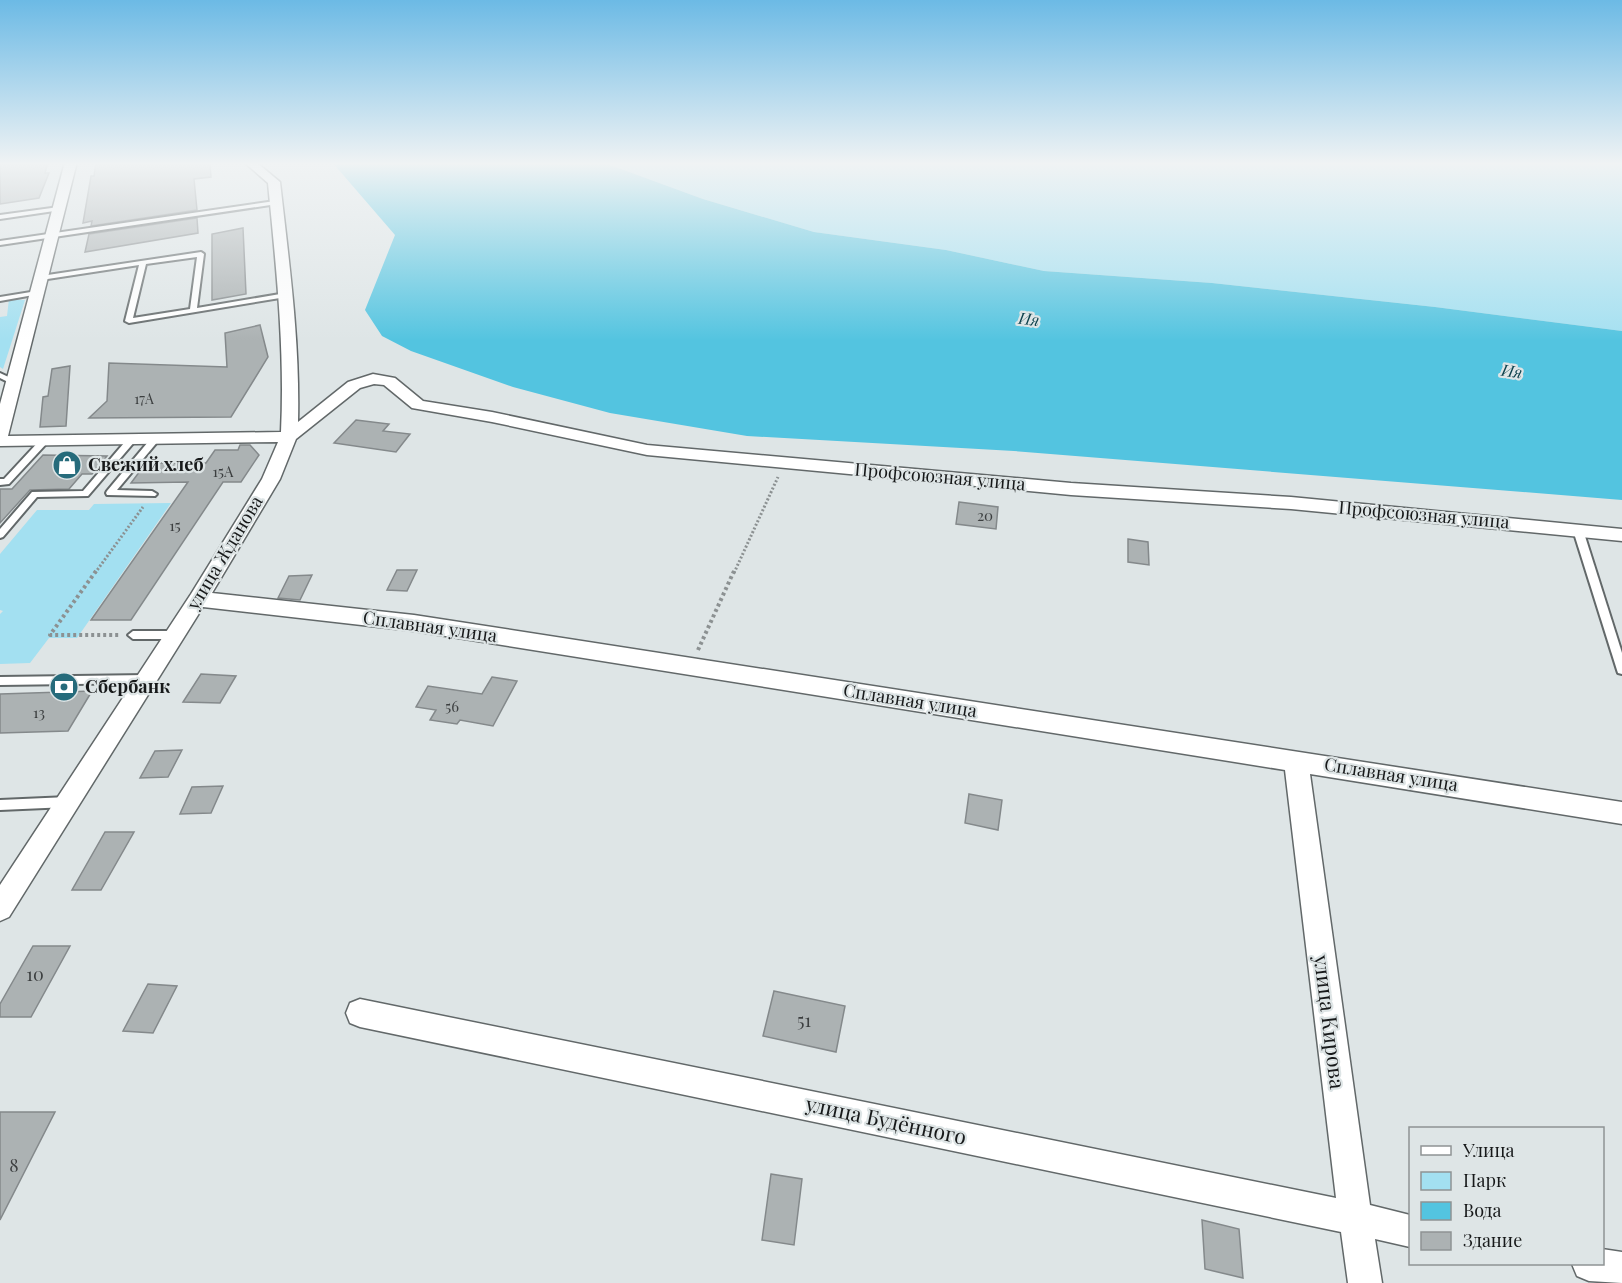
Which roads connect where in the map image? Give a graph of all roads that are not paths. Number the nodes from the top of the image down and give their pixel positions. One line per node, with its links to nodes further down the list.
1 (56, 222): 4 (street)
2 (143, 222): 4 (lane)
3 (277, 222): 9 (street, улица Жданова)
4 (52, 235): 5 (lane); 7 (street)
5 (0, 243)
6 (143, 262): 7 (lane); 11 (lane); 11 (lane)
7 (41, 278): 8 (street)
8 (38, 293): 10 (lane); 13 (street)
9 (286, 296): 11 (lane); 15 (street, улица Жданова)
10 (0, 299)
11 (193, 311)
12 (0, 375): 13 (lane)
13 (14, 383): 14 (street)
14 (0, 434): 18 (street)
15 (289, 437): 17 (street); 21 (street, Профсоюзная улица); 24 (street, улица Жданова)
16 (133, 438): 17 (street); 18 (street); 22 (lane)
17 (156, 438): 20 (lane)
18 (45, 440): 19 (lane)
19 (0, 482)
20 (152, 494)
21 (1578, 530): 23 (street, Профсоюзная улица); 27 (lane)
22 (0, 535)
23 (1622, 535)
24 (198, 599): 26 (street, улица Жданова); 30 (street, Сплавная улица)
25 (133, 635): 26 (lane)
26 (175, 635): 28 (street, улица Жданова)
27 (1622, 670)
28 (147, 679): 29 (lane); 31 (street, улица Жданова)
29 (0, 681)
30 (1296, 760): 33 (street, Сплавная улица); 36 (street, улица Кирова)
31 (68, 802): 32 (lane); 34 (street, улица Жданова)
32 (0, 805)
33 (1622, 813)
34 (0, 908)
35 (360, 1013): 36 (street, улица Будённого)
36 (1355, 1218): 37 (street, улица Будённого); 40 (street, улица Кирова)
37 (1409, 1231)
38 (1600, 1265): 39 (street)
39 (1622, 1269)
40 (1365, 1283)

